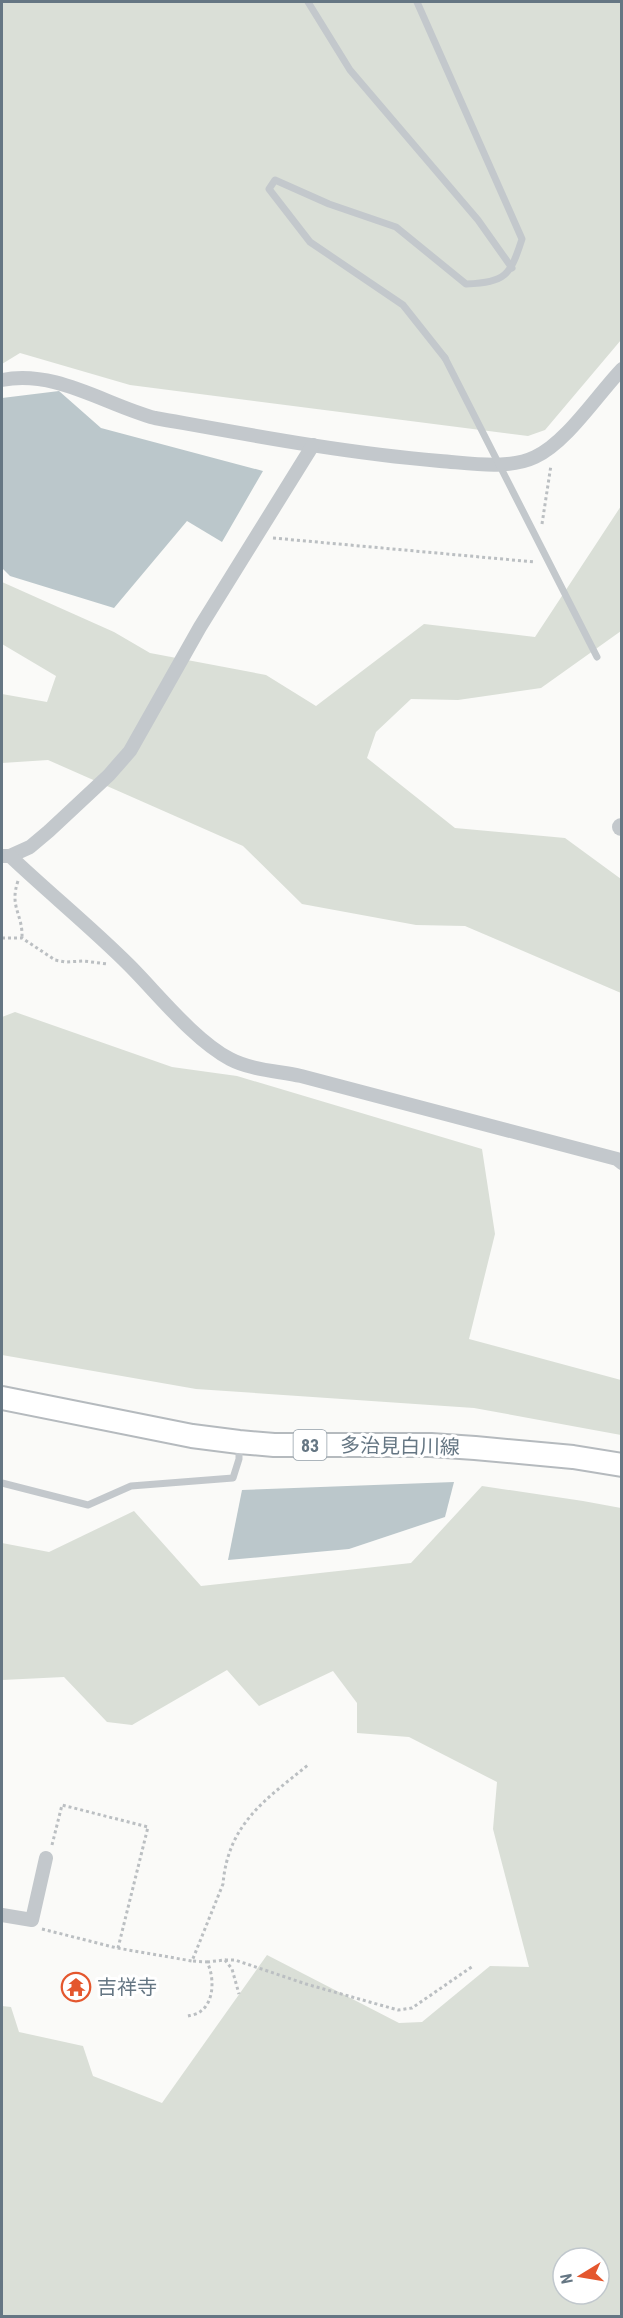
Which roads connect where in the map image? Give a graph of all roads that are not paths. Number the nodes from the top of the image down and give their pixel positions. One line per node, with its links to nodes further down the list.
1 (309, 2): 3 (lane)
2 (417, 2): 3 (lane)
3 (512, 268): 7 (lane, bridge)
4 (621, 369): 6 (street)
5 (2, 380): 6 (street)
6 (314, 445): 8 (street)
7 (597, 657)
8 (6, 856): 9 (street)
9 (621, 1162)
10 (2, 1398): 11 (main road, 多治見白川線 / 83)
11 (239, 1442): 12 (main road, 多治見白川線 / 83); 13 (lane)
12 (621, 1465)
13 (2, 1483)
14 (46, 1858): 15 (street)
15 (2, 1915)

